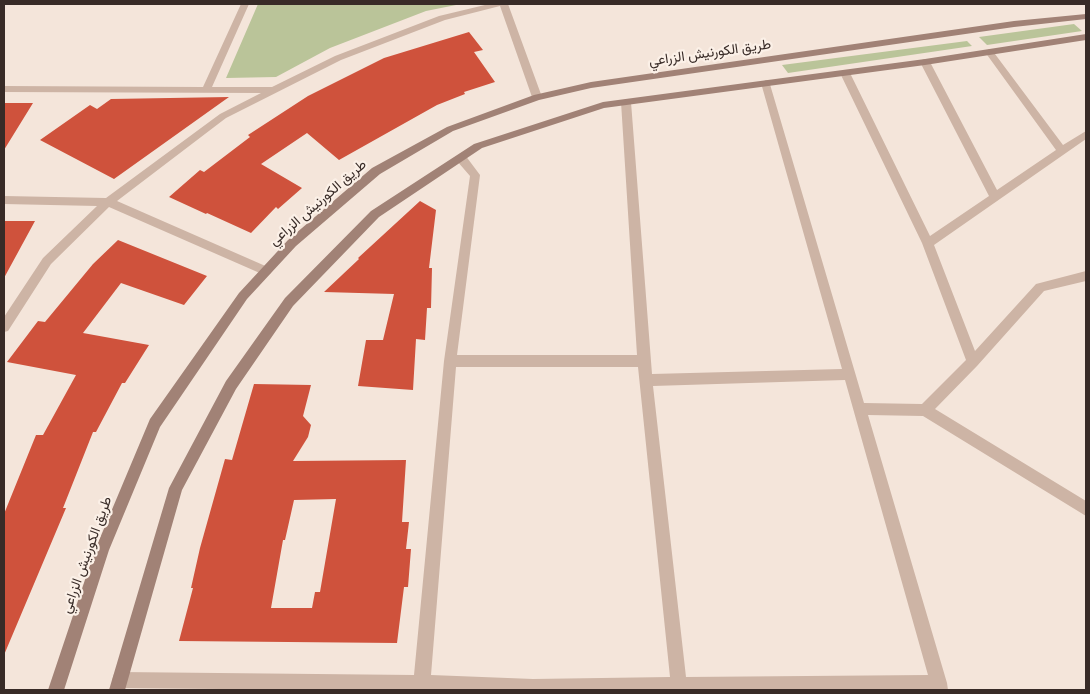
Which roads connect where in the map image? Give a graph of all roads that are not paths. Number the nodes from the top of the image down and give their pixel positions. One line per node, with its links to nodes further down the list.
1 (245, 4): 11 (street)
2 (498, 4): 12 (street)
3 (504, 4): 13 (street)
4 (1086, 16): 13 (street, طريق الكورنيش الزراعي)
5 (1086, 37): 6 (street)
6 (989, 52): 7 (street); 16 (street)
7 (925, 62): 8 (street); 18 (street)
8 (845, 73): 9 (street); 21 (street)
9 (766, 84): 14 (street); 28 (street)
10 (4, 89): 11 (street)
11 (206, 90): 12 (street)
12 (274, 90): 20 (street)
13 (537, 97): 22 (street, طريق الكورنيش الزراعي)
14 (626, 102): 17 (street); 26 (street)
15 (1086, 134): 16 (street)
16 (1061, 150): 18 (street)
17 (461, 158): 25 (street); 34 (street)
18 (995, 198): 21 (street)
19 (4, 200): 20 (street)
20 (108, 202): 22 (street); 24 (street)
21 (928, 243): 27 (street)
22 (266, 271): 38 (street, طريق الكورنيش الزراعي)
23 (1086, 276): 27 (street)
24 (4, 327)
25 (450, 361): 26 (street); 33 (street)
26 (644, 361): 29 (street)
27 (973, 362): 31 (street)
28 (850, 374): 29 (street); 30 (street)
29 (646, 380): 35 (street)
30 (860, 409): 31 (street); 36 (street)
31 (925, 410): 32 (street)
32 (1086, 509)
33 (422, 683): 34 (street); 37 (street)
34 (119, 685)
35 (679, 685): 36 (street); 37 (street)
36 (940, 687)
37 (533, 689)
38 (56, 690)

